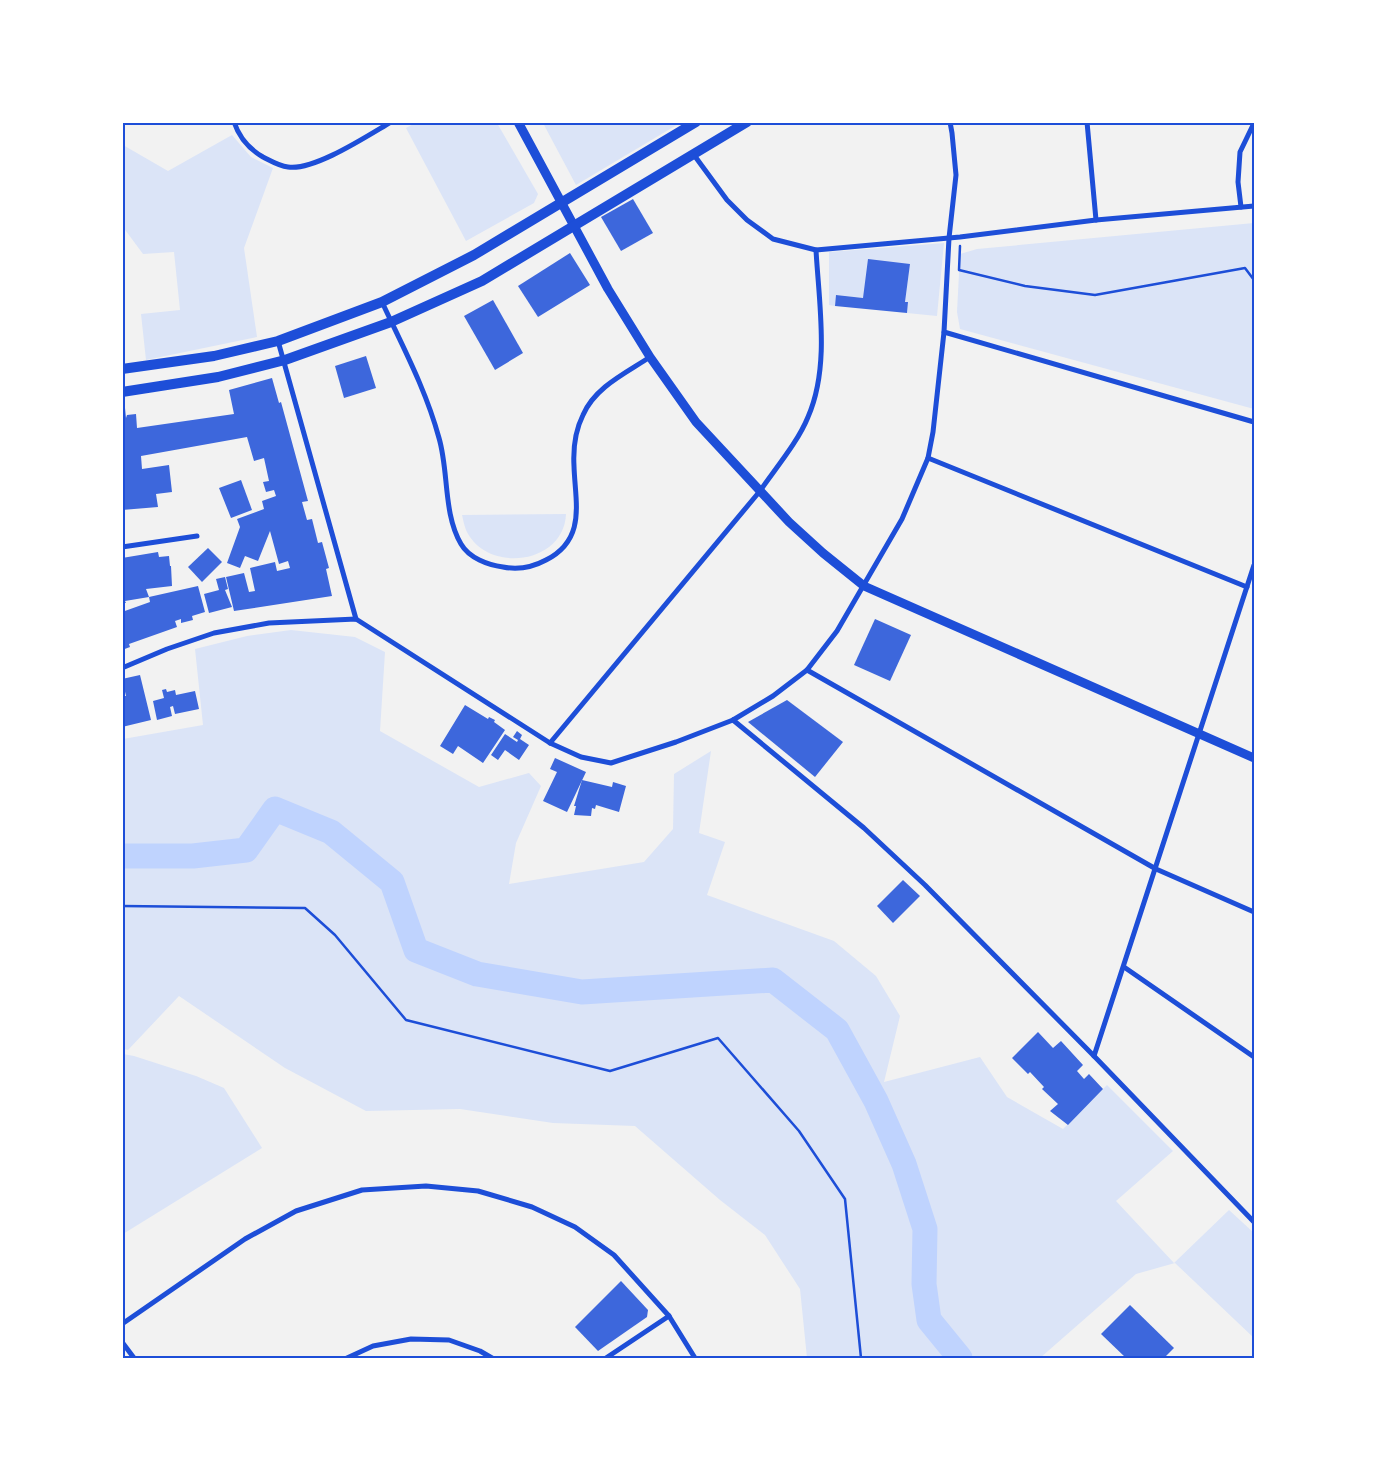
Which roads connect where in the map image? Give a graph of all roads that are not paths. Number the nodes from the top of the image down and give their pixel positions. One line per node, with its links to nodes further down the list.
1 (234, 122): 2 (street)
2 (390, 122)
3 (518, 122): 10 (street)
4 (696, 122): 10 (main road)
5 (747, 122): 9 (main road)
6 (950, 122): 15 (street)
7 (1087, 122): 13 (street)
8 (1254, 122): 12 (street)
9 (694, 155): 14 (main road); 16 (street)
10 (560, 203): 14 (street); 17 (main road)
11 (1254, 206): 12 (street)
12 (1241, 207): 13 (street)
13 (1096, 220): 15 (street)
14 (574, 226): 18 (main road); 21 (street)
15 (949, 238): 16 (street); 19 (street)
16 (816, 250): 27 (street)
17 (382, 302): 18 (street); 20 (main road)
18 (391, 322): 21 (street); 22 (main road)
19 (944, 332): 25 (street); 26 (street)
20 (278, 341): 22 (street); 23 (main road)
21 (650, 357): 27 (street)
22 (285, 360): 24 (main road); 33 (street)
23 (122, 369)
24 (122, 392)
25 (1254, 422)
26 (928, 458): 31 (street); 32 (street)
27 (760, 491): 31 (street); 38 (street)
28 (197, 536): 29 (street)
29 (122, 547)
30 (1254, 565): 32 (street)
31 (864, 586): 35 (street); 37 (street)
32 (1247, 587): 37 (street)
33 (356, 619): 34 (street); 38 (street)
34 (122, 668)
35 (807, 670): 36 (street); 40 (street)
36 (733, 720): 38 (street); 43 (street)
37 (1199, 733): 39 (street); 40 (street)
38 (550, 743)
39 (1254, 758)
40 (1156, 868): 41 (street); 42 (street)
41 (1254, 912)
42 (1124, 967): 43 (street); 44 (street)
43 (1094, 1056): 45 (street)
44 (1254, 1057)
45 (1254, 1222)
46 (669, 1316): 47 (street); 52 (street); 53 (street)
47 (122, 1324)
48 (122, 1342): 49 (street)
49 (134, 1358)
50 (347, 1358): 51 (street)
51 (492, 1358)
52 (606, 1358)
53 (695, 1358)

